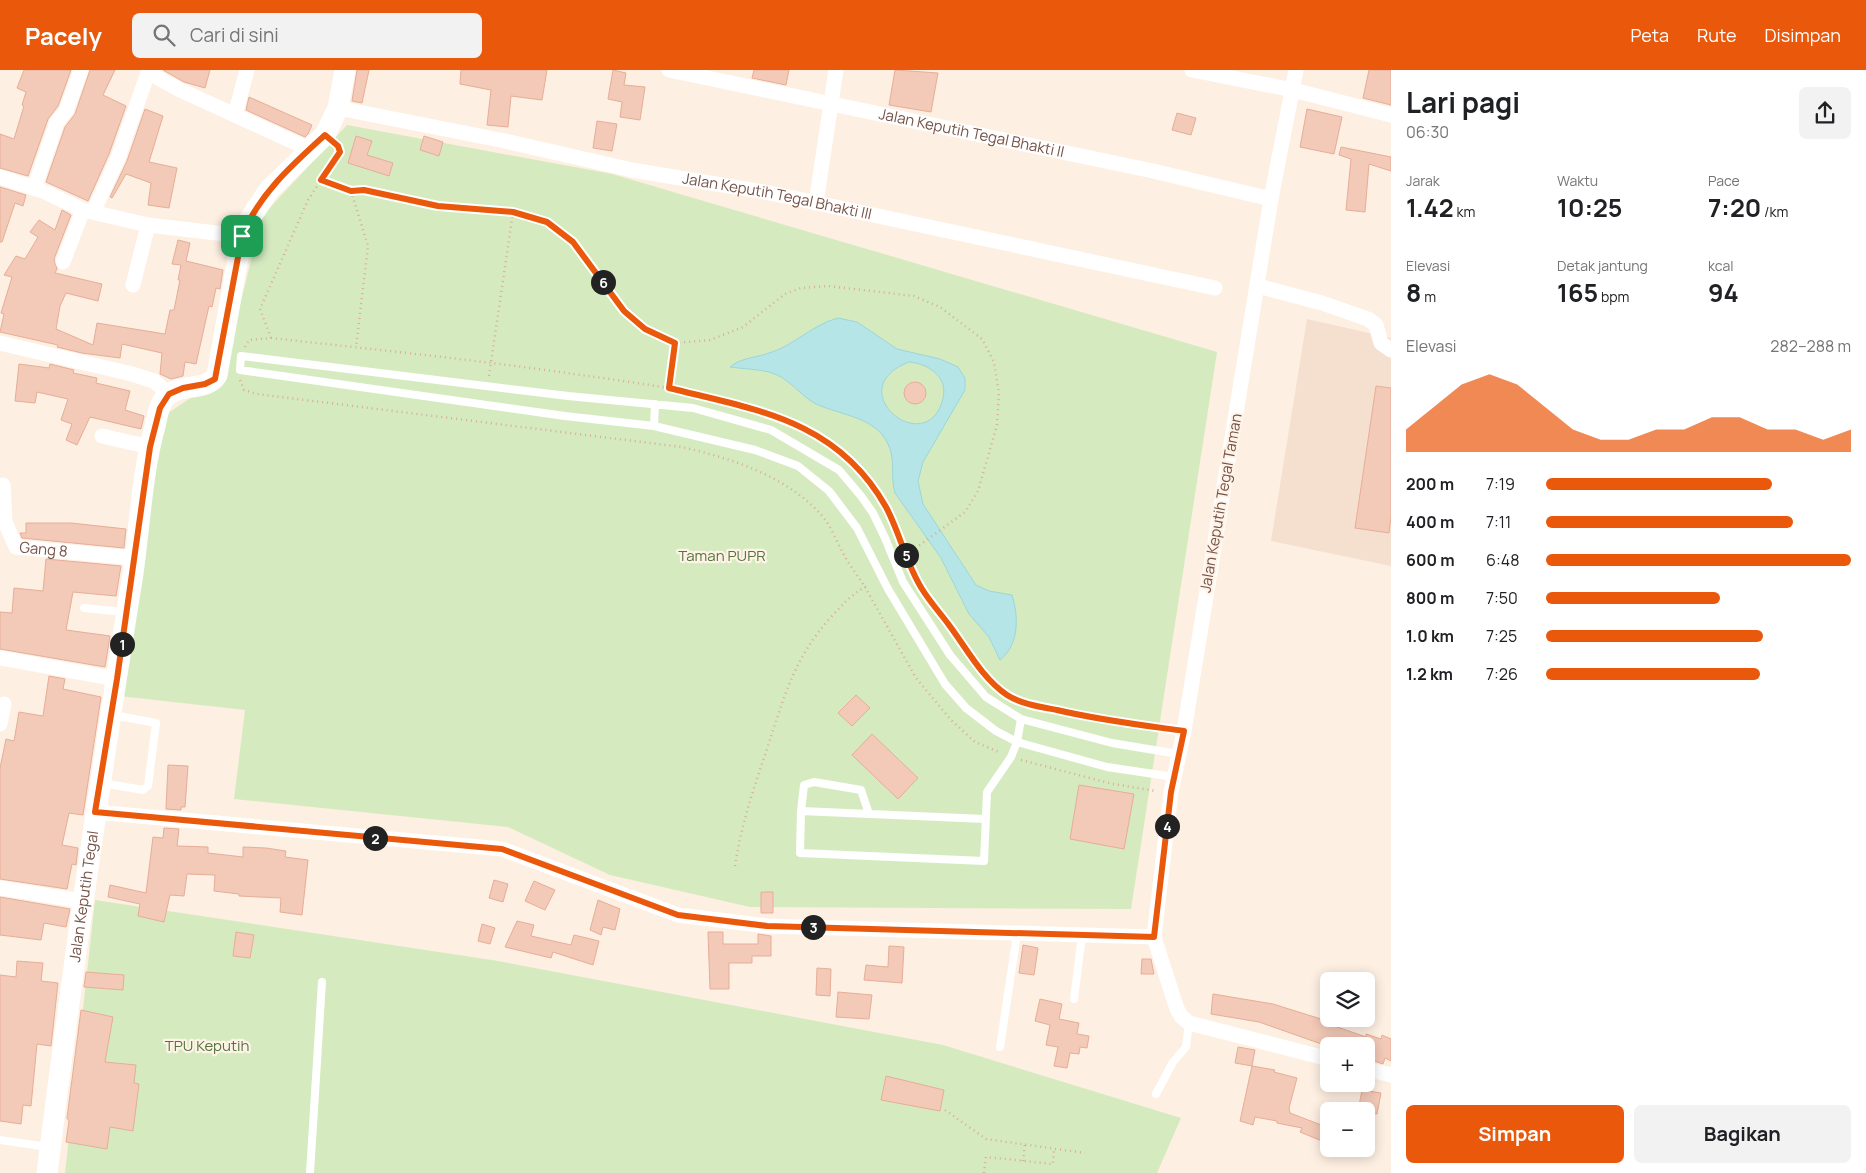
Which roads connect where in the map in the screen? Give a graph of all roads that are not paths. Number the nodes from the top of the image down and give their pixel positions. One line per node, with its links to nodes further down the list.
1 (81, 70): 16 (street)
2 (247, 70): 12 (street)
3 (345, 70): 11 (main road)
4 (669, 70): 10 (street, Jalan Keputih Tegal Bhakti II)
5 (836, 70): 10 (street)
6 (1192, 70): 9 (street)
7 (1296, 70): 9 (street, Jalan Keputih Tegal Taman)
8 (149, 72): 12 (street); 19 (street)
9 (1293, 90): 13 (street); 17 (street, Jalan Keputih Tegal Taman)
10 (831, 105): 17 (street, Jalan Keputih Tegal Bhakti II); 18 (street)
11 (338, 108): 14 (main road); 18 (street, Jalan Keputih Tegal Bhakti III)
12 (236, 115): 14 (street)
13 (1391, 115)
14 (310, 149): 21 (main road)
15 (0, 177): 16 (street)
16 (34, 188): 19 (street)
17 (1272, 198): 24 (street, Jalan Keputih Tegal Taman)
18 (816, 202): 25 (street, Jalan Keputih Tegal Bhakti III)
19 (95, 213): 20 (street); 22 (street)
20 (148, 225): 21 (street); 23 (street)
21 (242, 236): 30 (main road)
22 (63, 262)
23 (133, 285)
24 (1258, 286): 27 (street); 48 (street, Jalan Keputih Tegal Taman)
25 (1215, 288)
26 (0, 344): 30 (street)
27 (1391, 350)
28 (368, 371): 29 (lane); 29 (lane); 31 (lane)
29 (370, 387): 32 (lane)
30 (169, 394): 34 (main road, Jalan Keputih Tegal)
31 (655, 404): 32 (lane); 37 (lane)
32 (654, 426): 38 (lane)
33 (102, 436): 34 (street)
34 (150, 447): 36 (main road, Jalan Keputih Tegal)
35 (4, 485): 36 (street, Gang 8)
36 (135, 558): 40 (main road, Jalan Keputih Tegal)
37 (903, 582): 38 (lane); 45 (lane)
38 (888, 589): 47 (lane)
39 (84, 608): 40 (lane)
40 (126, 612): 42 (main road, Jalan Keputih Tegal)
41 (0, 658): 42 (street)
42 (117, 679): 44 (main road, Jalan Keputih Tegal)
43 (4, 704): 46 (street)
44 (111, 715): 50 (main road, Jalan Keputih Tegal); 50 (lane)
45 (1021, 719): 47 (lane); 48 (lane)
46 (0, 724)
47 (1017, 742): 49 (lane); 54 (lane)
48 (1178, 754): 49 (street, Jalan Keputih Tegal Taman)
49 (1174, 777): 59 (street, Jalan Keputih Tegal Taman)
50 (100, 783): 52 (main road, Jalan Keputih Tegal)
51 (801, 811): 53 (lane); 53 (lane); 54 (lane)
52 (95, 812): 56 (main road, Jalan Keputih Tegal); 57 (street)
53 (869, 814): 54 (lane)
54 (985, 819)
55 (0, 888): 56 (street)
56 (82, 901): 69 (main road, Jalan Keputih Tegal)
57 (1017, 934): 58 (street); 63 (lane)
58 (1082, 935): 59 (street); 61 (lane)
59 (1154, 937): 62 (street)
60 (322, 982): 71 (lane)
61 (1074, 999)
62 (1190, 1023): 64 (street); 67 (lane)
63 (1000, 1048)
64 (1320, 1057)
65 (1375, 1071): 66 (street)
66 (1391, 1075)
67 (1156, 1094)
68 (0, 1140): 69 (lane)
69 (50, 1148): 70 (main road, Jalan Keputih Tegal)
70 (47, 1173)
71 (310, 1173)

